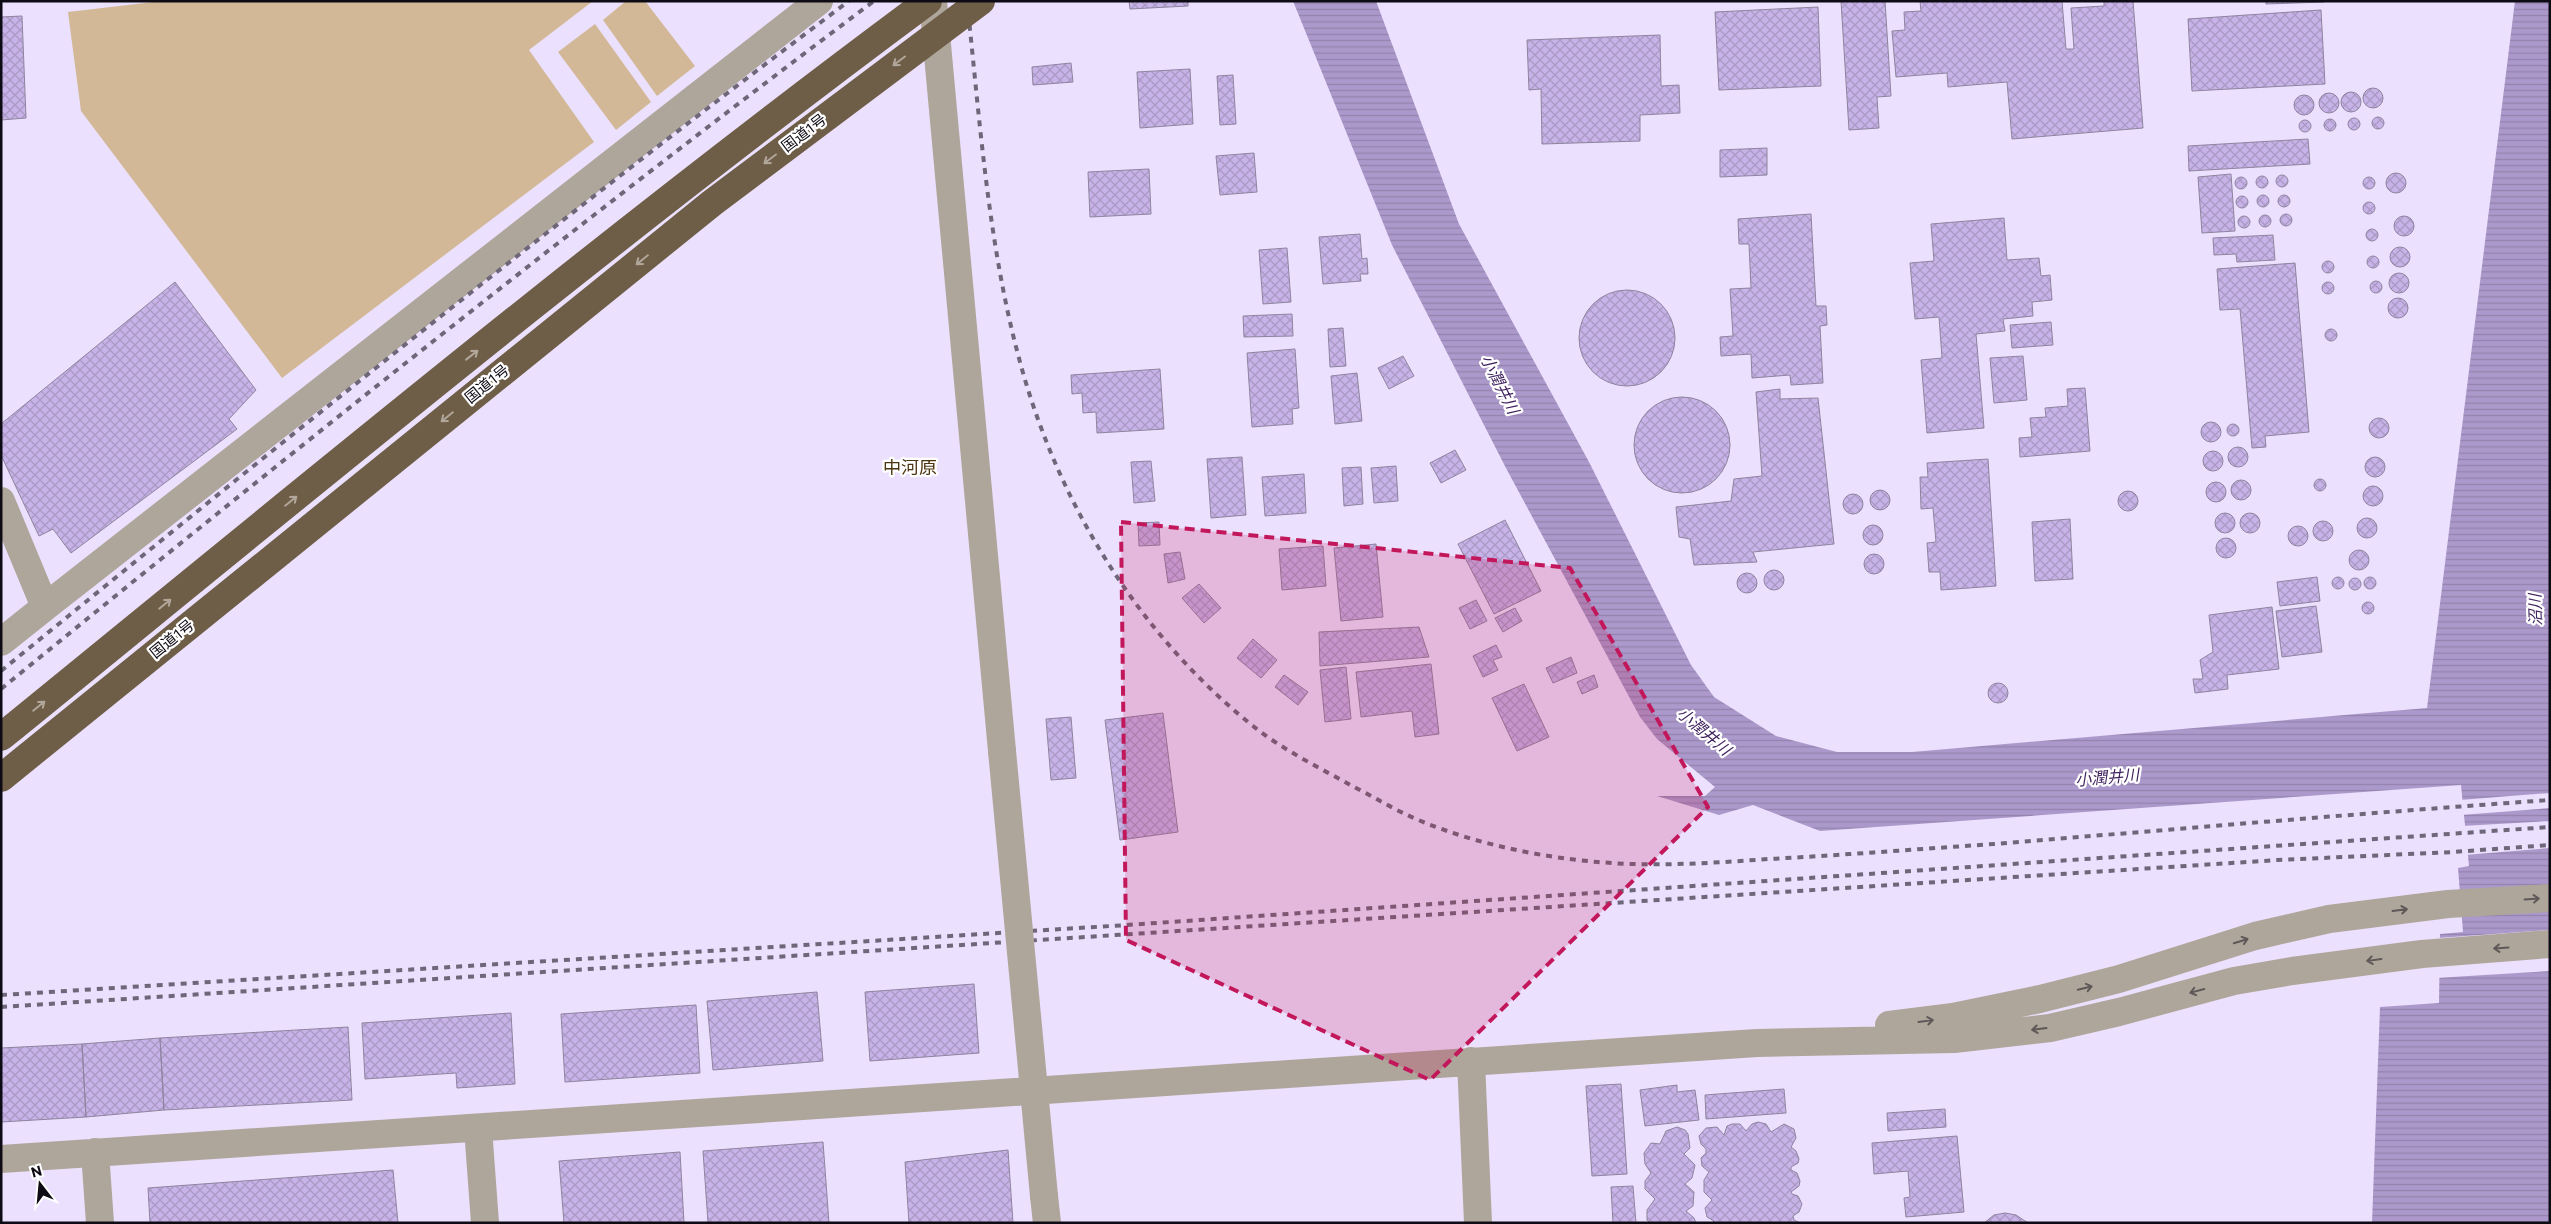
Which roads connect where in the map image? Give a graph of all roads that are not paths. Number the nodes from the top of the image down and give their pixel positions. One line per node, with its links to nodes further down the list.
1 (819, 1): 6 (street)
2 (928, 1): 8 (highway, 国道1号, one-way to 2)
3 (933, 1): 19 (street, bridge)
4 (981, 1): 9 (highway, 国道1号, one-way to 9, bridge)
5 (1, 501): 6 (street)
6 (45, 607): 7 (street)
7 (1, 642)
8 (1, 737)
9 (1, 778)
10 (2550, 898): 12 (street, one-way to 10)
11 (2550, 944): 12 (street, one-way to 12)
12 (1756, 1043): 13 (street)
13 (1471, 1061): 14 (street); 20 (street)
14 (478, 1128): 15 (street); 18 (street)
15 (95, 1152): 16 (street); 17 (street)
16 (1, 1159)
17 (100, 1223)
18 (485, 1223)
19 (1047, 1223)
20 (1478, 1223)

